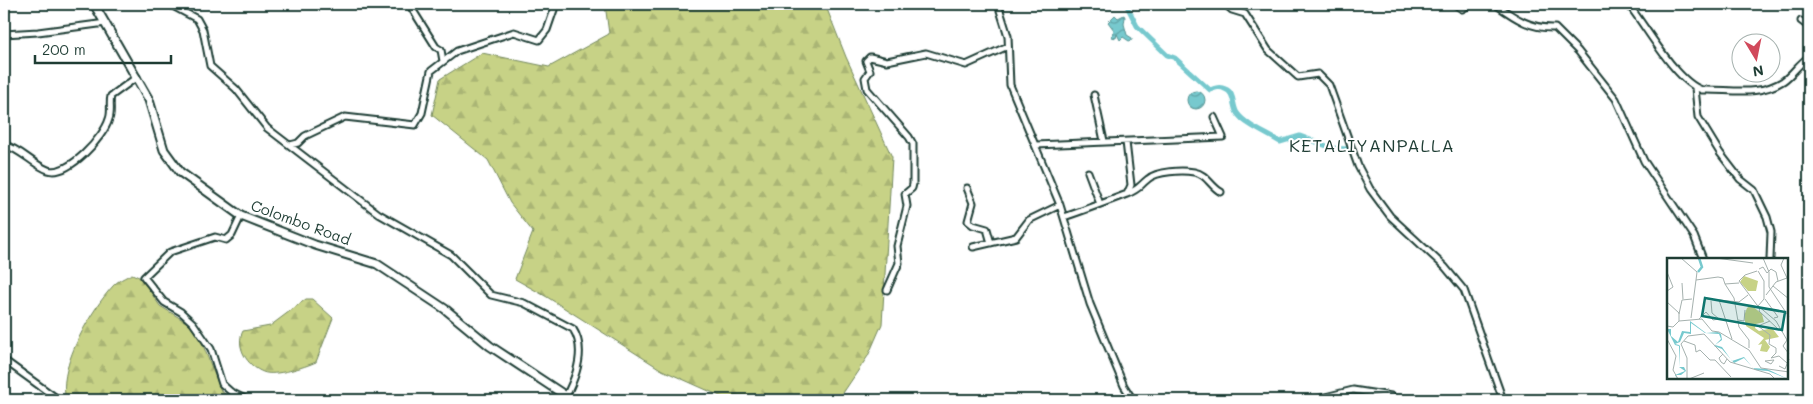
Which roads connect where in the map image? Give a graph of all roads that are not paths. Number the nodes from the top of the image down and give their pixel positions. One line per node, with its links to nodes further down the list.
1 (106, 4): 11 (street)
2 (170, 4): 27 (street)
3 (409, 4): 18 (street)
4 (556, 4): 18 (street)
5 (998, 4): 16 (street)
6 (1225, 4): 51 (street)
7 (1455, 4): 8 (street)
8 (1471, 4)
9 (1495, 4): 38 (street)
10 (1628, 4): 20 (street)
11 (95, 5): 13 (highway, Colombo Road)
12 (1801, 21): 14 (street)
13 (106, 23): 15 (street); 19 (highway, Colombo Road)
14 (1809, 27)
15 (4, 34)
16 (1008, 46): 25 (street); 40 (street)
17 (1809, 57): 20 (street)
18 (443, 61): 27 (street)
19 (137, 77): 26 (street); 34 (highway, Colombo Road)
20 (1695, 88): 39 (street)
21 (1094, 95): 23 (street)
22 (1214, 117): 24 (street)
23 (1104, 141): 24 (street); 25 (street)
24 (1126, 142): 31 (street)
25 (1036, 144): 33 (street)
26 (4, 145)
27 (290, 145): 42 (street)
28 (1088, 172): 32 (street)
29 (967, 188): 36 (street)
30 (1221, 192): 31 (street)
31 (1127, 194): 32 (street)
32 (1100, 204): 35 (street)
33 (1060, 205): 35 (street); 36 (street)
34 (241, 216): 42 (highway, Colombo Road); 44 (street)
35 (1064, 217): 46 (street)
36 (991, 243): 37 (street)
37 (973, 246)
38 (1703, 258)
39 (1770, 258)
40 (887, 290)
41 (4, 360): 43 (street)
42 (566, 396): 45 (highway, Colombo Road)
43 (59, 400)
44 (247, 400)
45 (572, 400)
46 (1133, 400)
47 (1313, 400): 48 (street)
48 (1395, 400)
49 (1458, 400): 50 (street)
50 (1468, 400)
51 (1503, 400)

